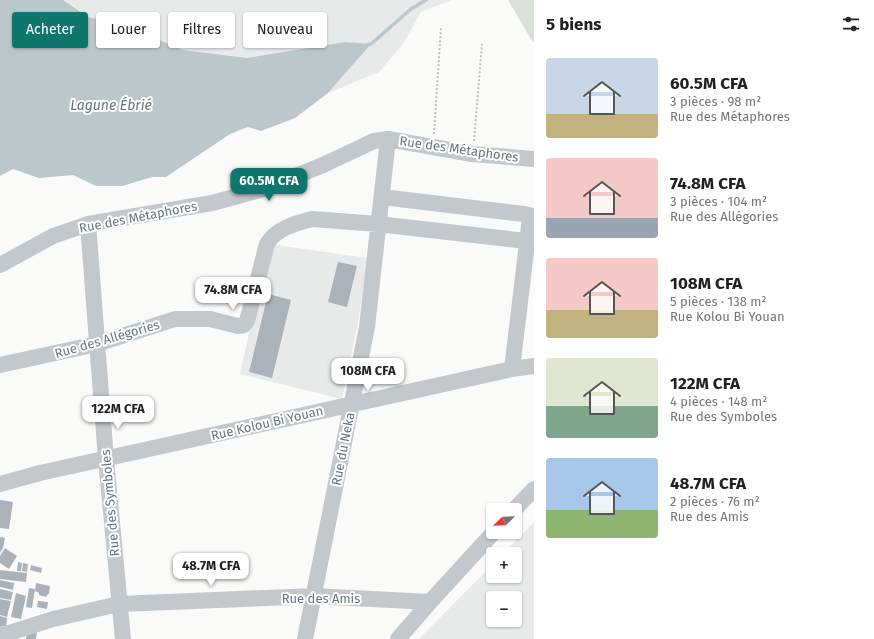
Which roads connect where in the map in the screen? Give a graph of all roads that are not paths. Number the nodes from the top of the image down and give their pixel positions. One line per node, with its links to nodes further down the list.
1 (388, 139): 2 (street, Rue des Métaphores); 3 (street, Rue du Neka); 4 (street, Rue des Métaphores)
2 (534, 159)
3 (382, 197): 5 (street, Rue du Neka); 6 (street)
4 (88, 224): 7 (street, Rue des Métaphores); 8 (street, Rue des Symboles)
5 (378, 224): 6 (street); 8 (street, Rue des Allégories); 12 (street, Rue du Neka)
6 (526, 240): 11 (street)
7 (0, 265)
8 (97, 344): 9 (street, Rue des Allégories); 13 (street, Rue des Symboles)
9 (0, 365)
10 (534, 366): 11 (street, Rue Kolou Bi Youan)
11 (512, 369): 12 (street, Rue Kolou Bi Youan)
12 (351, 404): 13 (street, Rue Kolou Bi Youan); 18 (street, Rue du Neka)
13 (106, 460): 14 (street, Rue Kolou Bi Youan); 20 (street, Rue des Symboles)
14 (0, 484)
15 (534, 489): 16 (street)
16 (521, 503)
17 (488, 539): 19 (street)
18 (314, 596): 19 (street, Rue des Amis); 20 (street, Rue des Amis); 23 (street, Rue du Neka)
19 (430, 602): 24 (street)
20 (119, 604): 21 (street, Rue des Amis); 22 (street, Rue des Symboles)
21 (0, 636)
22 (123, 639)
23 (305, 639)
24 (398, 639)

